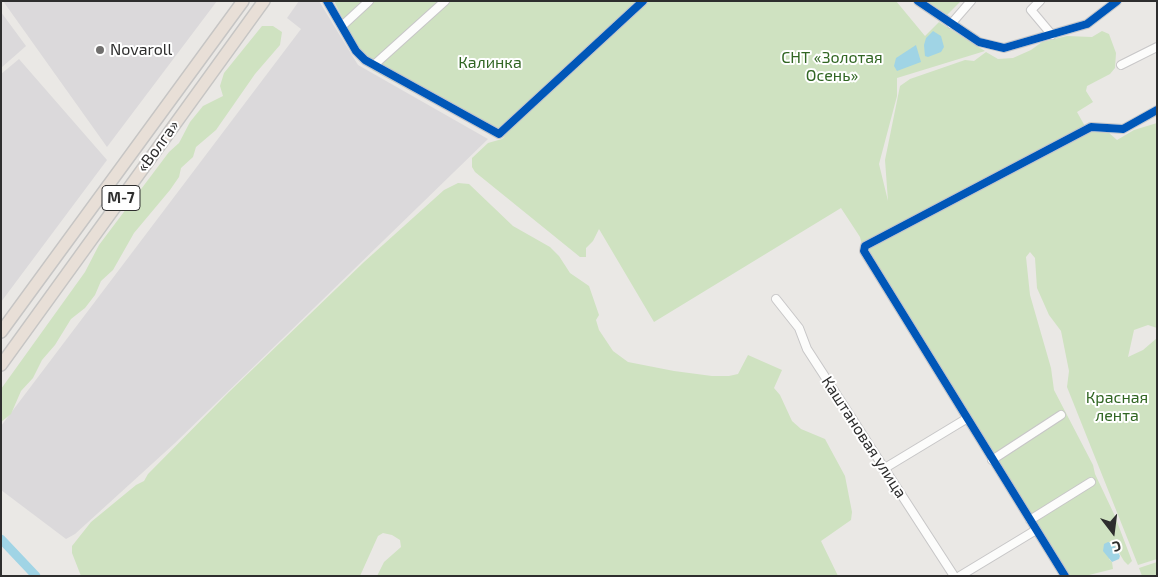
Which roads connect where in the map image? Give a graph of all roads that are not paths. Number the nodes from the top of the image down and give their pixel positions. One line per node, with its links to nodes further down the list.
1 (243, 1): 19 (highway, «Волга» / М-7)
2 (264, 1): 20 (highway, «Волга» / М-7)
3 (327, 1): 12 (street)
4 (369, 1): 12 (street)
5 (446, 1): 16 (street)
6 (643, 1): 16 (street)
7 (918, 1): 11 (street)
8 (971, 1): 11 (street)
9 (1040, 1): 13 (street)
10 (1118, 1): 13 (street)
11 (951, 24): 13 (street)
12 (342, 26): 16 (street)
13 (1052, 35)
14 (1157, 47): 15 (street)
15 (1122, 65)
16 (374, 66)
17 (1157, 110): 22 (street)
18 (776, 299): 24 (street, Каштановая улица)
19 (1, 332)
20 (1, 365)
21 (1061, 416): 23 (street)
22 (966, 419): 23 (street); 24 (street)
23 (992, 460): 26 (street)
24 (885, 468): 28 (street, Каштановая улица)
25 (1091, 482): 26 (street)
26 (1030, 520): 27 (street)
27 (1036, 530): 29 (street); 30 (street)
28 (954, 576)
29 (960, 576)
30 (1065, 576)

